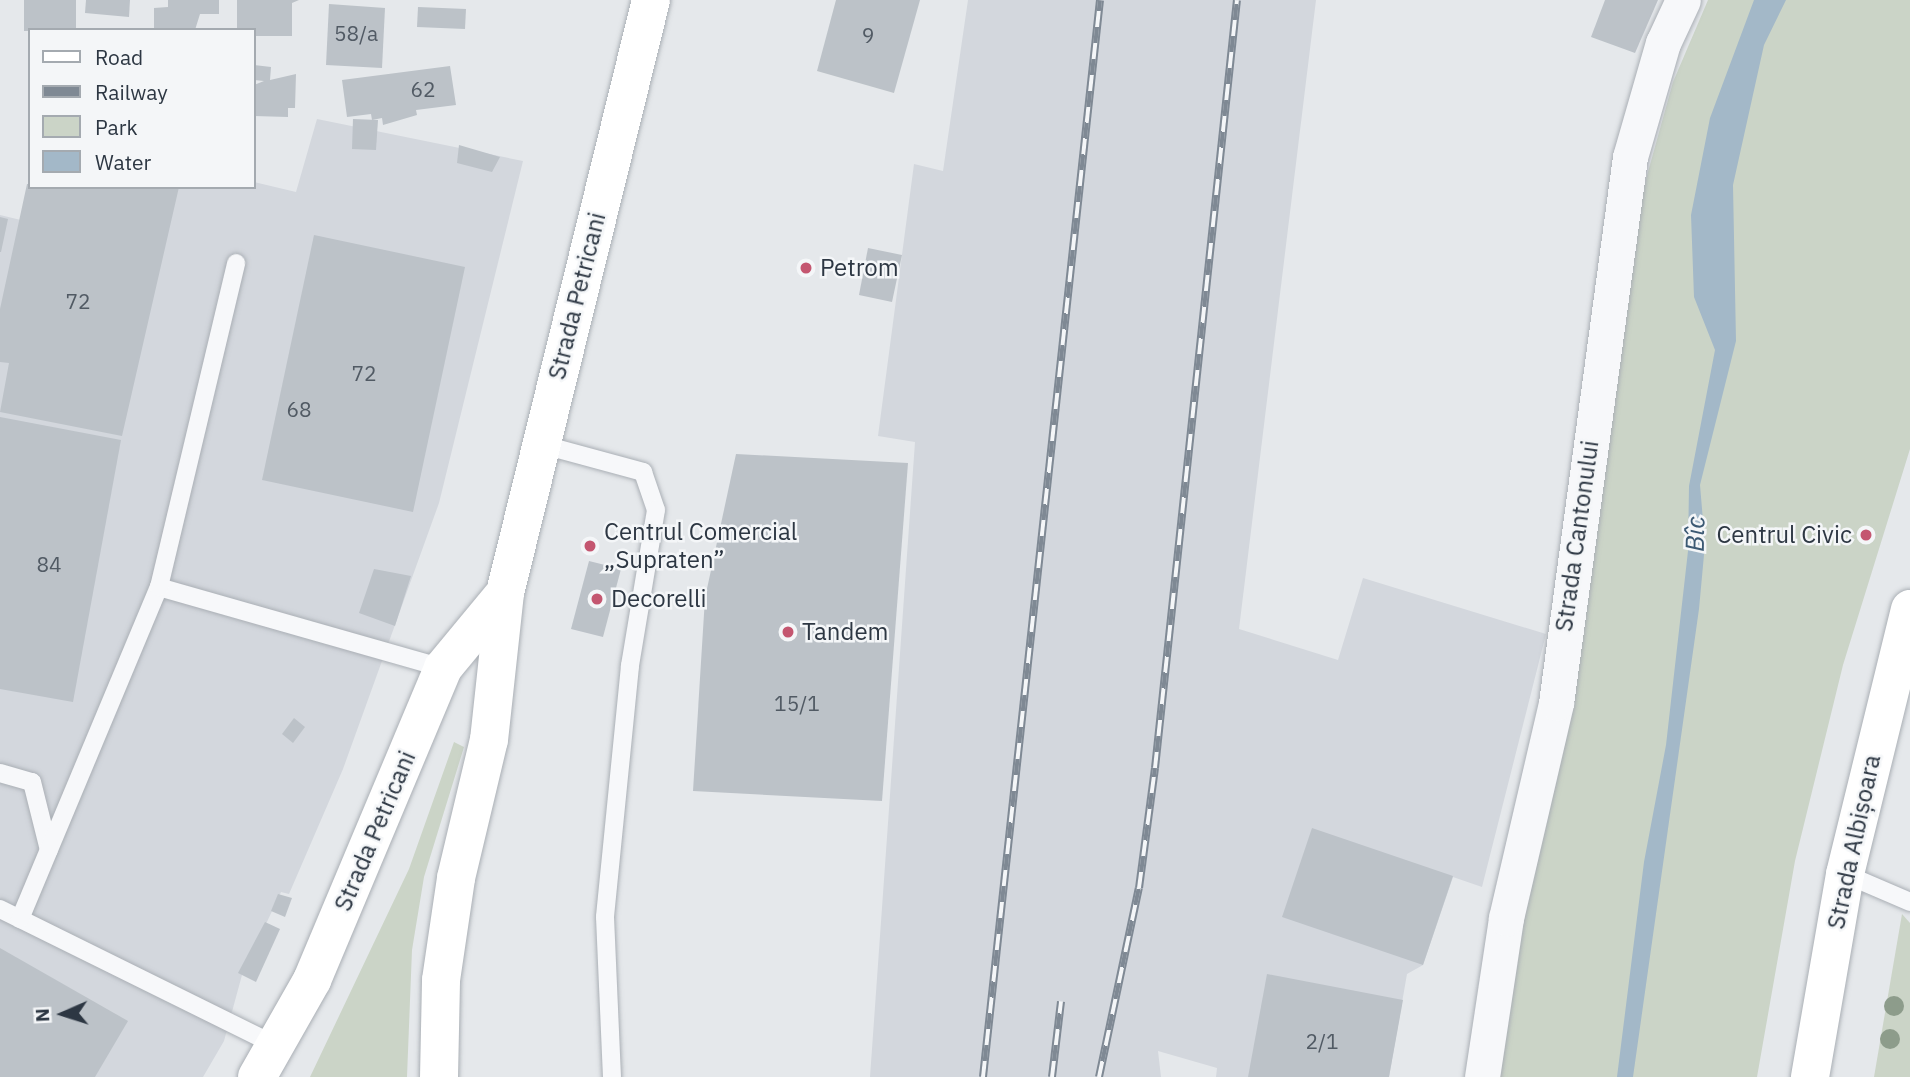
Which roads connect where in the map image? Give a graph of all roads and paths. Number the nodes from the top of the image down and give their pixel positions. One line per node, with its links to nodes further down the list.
1 (651, 0): 4 (main road, Strada Petricani)
2 (1684, 0): 18 (street, Strada Cantonului)
3 (236, 263): 5 (lane)
4 (540, 444): 6 (main road, Strada Petricani); 17 (lane)
5 (159, 587): 8 (lane); 10 (lane)
6 (505, 593): 8 (main road, Strada Petricani); 16 (main road, Strada Petricani)
7 (1910, 609): 11 (main road, Strada Albișoara)
8 (443, 668): 15 (main road, Strada Petricani)
9 (0, 773): 10 (lane)
10 (49, 850): 14 (lane)
11 (1845, 874): 12 (lane); 19 (main road, Strada Albișoara)
12 (1910, 902)
13 (0, 909): 14 (lane)
14 (20, 919): 15 (lane)
15 (266, 1061)
16 (439, 1077)
17 (612, 1077)
18 (1482, 1077)
19 (1810, 1077)

